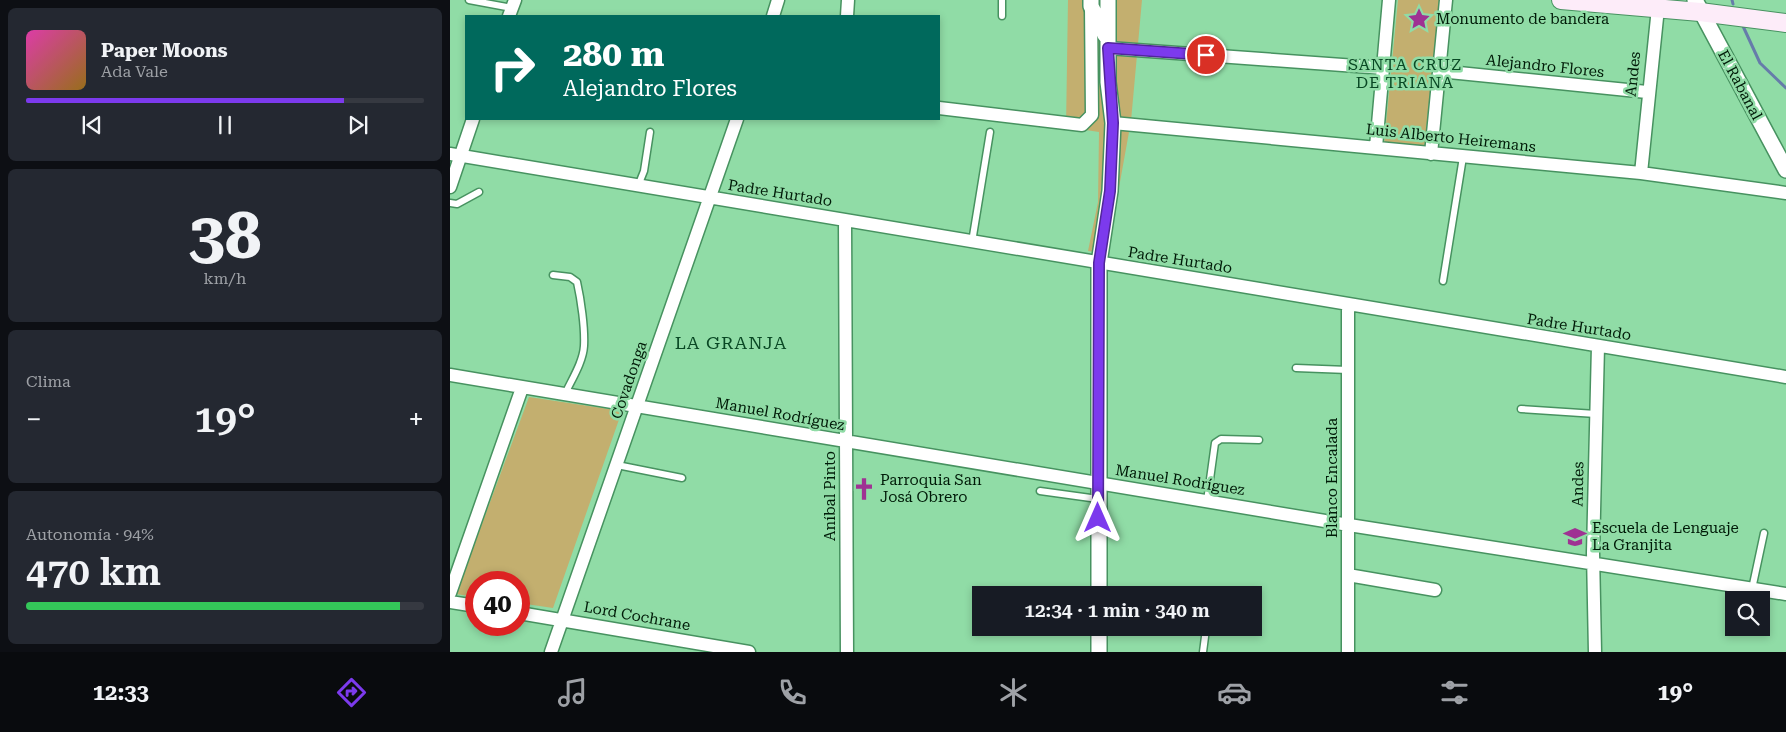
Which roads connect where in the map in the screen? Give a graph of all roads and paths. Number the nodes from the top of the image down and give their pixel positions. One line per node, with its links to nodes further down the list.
1 (469, 0): 12 (lane)
2 (778, 0): 14 (street)
3 (848, 0): 15 (street)
4 (1002, 0): 16 (lane)
5 (1108, 0): 18 (street)
6 (1389, 0): 19 (street)
7 (1446, 0): 20 (street)
8 (1562, 0): 9 (main road)
9 (1594, 1): 13 (main road)
10 (1091, 3): 18 (street); 21 (street)
11 (1697, 6): 13 (main road); 17 (main road); 34 (street, El Rabanal)
12 (512, 8)
13 (1658, 8): 23 (street, Andes)
14 (773, 15)
15 (847, 15)
16 (1002, 16)
17 (1786, 24)
18 (1108, 48): 19 (street); 22 (street)
19 (1384, 68): 30 (street)
20 (1439, 71): 23 (street, Alejandro Flores); 31 (street)
21 (1092, 80): 22 (street); 24 (street)
22 (1108, 82): 27 (street)
23 (1647, 92): 35 (street, Andes)
24 (940, 108)
25 (473, 120): 32 (street)
26 (737, 120): 40 (street, Covadonga)
27 (1113, 123): 30 (street, Luis Alberto Heiremans); 44 (street)
28 (650, 132): 36 (lane)
29 (990, 132): 43 (lane)
30 (1376, 147): 31 (street, Luis Alberto Heiremans)
31 (1431, 154): 33 (street, Luis Alberto Heiremans)
32 (455, 155): 36 (street, Padre Hurtado); 37 (street)
33 (1463, 157): 35 (street, Luis Alberto Heiremans); 46 (lane)
34 (1786, 170)
35 (1641, 174): 39 (street, Luis Alberto Heiremans)
36 (638, 186): 40 (street, Padre Hurtado)
37 (450, 187)
38 (479, 192): 41 (lane)
39 (1786, 193)
40 (709, 198): 42 (street, Padre Hurtado); 55 (street, Covadonga)
41 (450, 203)
42 (845, 220): 43 (street, Padre Hurtado); 59 (street, Aníbal Pinto)
43 (972, 242): 44 (street, Padre Hurtado)
44 (1099, 263): 47 (street, Padre Hurtado); 62 (street)
45 (553, 275): 54 (lane)
46 (1443, 281)
47 (1348, 304): 48 (street, Padre Hurtado); 50 (street, Blanco Encalada)
48 (1598, 346): 52 (street, Padre Hurtado); 57 (street, Andes)
49 (1296, 368): 50 (lane)
50 (1348, 370): 66 (street, Blanco Encalada)
51 (450, 375): 53 (street, Manuel Rodríguez)
52 (1786, 378)
53 (522, 388): 54 (street, Manuel Rodríguez); 73 (street)
54 (565, 394): 55 (street, Manuel Rodríguez)
55 (638, 406): 59 (street, Manuel Rodríguez); 60 (street, Covadonga)
56 (1521, 409): 57 (lane)
57 (1596, 414): 68 (street, Andes)
58 (1259, 440): 65 (lane)
59 (846, 442): 62 (street, Manuel Rodríguez); 84 (street, Aníbal Pinto)
60 (617, 465): 61 (lane); 78 (street, Covadonga)
61 (682, 478)
62 (1098, 483): 64 (street); 65 (street, Manuel Rodríguez)
63 (1040, 491): 64 (lane)
64 (1098, 499): 70 (street)
65 (1207, 501): 66 (street, Manuel Rodríguez)
66 (1349, 525): 68 (street, Manuel Rodríguez); 69 (street, Blanco Encalada)
67 (1764, 533): 71 (lane)
68 (1594, 564): 71 (street, Manuel Rodríguez); 88 (street, Andes)
69 (1348, 575): 72 (street); 87 (street, Blanco Encalada)
70 (1099, 586)
71 (1752, 589): 74 (street, Manuel Rodríguez)
72 (1434, 590)
73 (450, 593)
74 (1786, 594)
75 (450, 602): 76 (street)
76 (465, 604)
77 (530, 614): 78 (street, Lord Cochrane)
78 (563, 619): 81 (street, Lord Cochrane); 82 (street, Covadonga)
79 (1099, 636): 85 (street)
80 (1205, 636): 86 (lane)
81 (726, 650): 83 (street, Lord Cochrane)
82 (551, 652)
83 (749, 652)
84 (847, 652)
85 (1099, 652)
86 (1203, 652)
87 (1348, 652)
88 (1595, 652)

